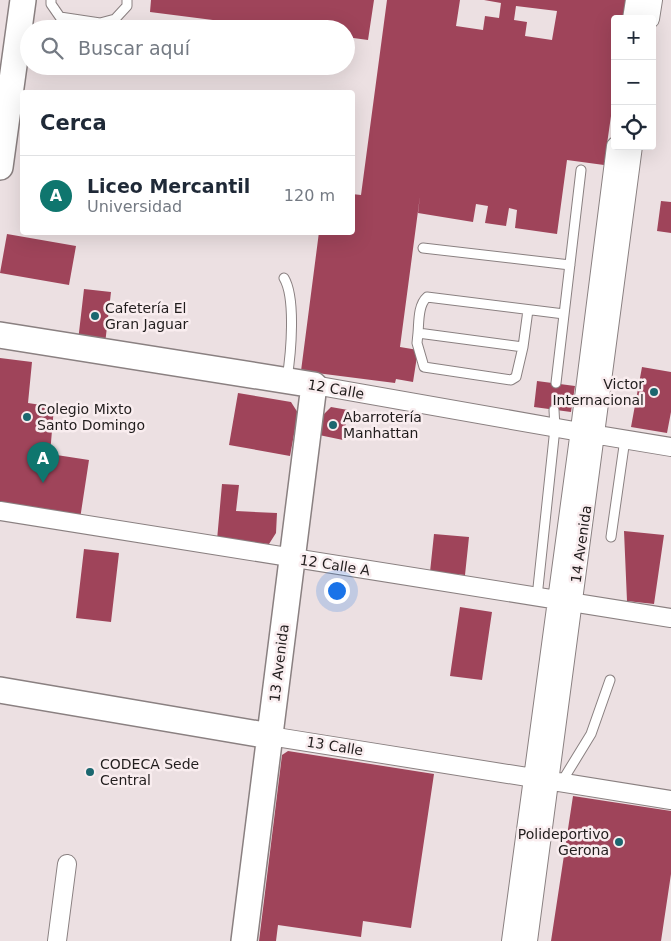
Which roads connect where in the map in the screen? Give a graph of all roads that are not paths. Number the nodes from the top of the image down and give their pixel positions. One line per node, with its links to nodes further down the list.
1 (23, 0): 10 (street)
2 (52, 0): 8 (lane)
3 (127, 0): 9 (lane)
4 (635, 0): 6 (street)
5 (653, 0): 7 (street)
6 (633, 15)
7 (651, 15)
8 (80, 20)
9 (111, 20)
10 (5, 97): 13 (street)
11 (616, 150): 28 (street, 14 Avenida)
12 (632, 150): 28 (street, 14 Avenida)
13 (0, 166)
14 (581, 170): 16 (lane)
15 (423, 248): 16 (lane)
16 (570, 264): 19 (lane)
17 (284, 278): 23 (lane)
18 (528, 310): 19 (lane); 20 (lane); 22 (lane)
19 (564, 314): 24 (lane)
20 (418, 334): 22 (lane); 22 (lane)
21 (0, 336): 23 (street, 12 Calle)
22 (523, 347)
23 (287, 381): 25 (street, 12 Calle)
24 (556, 384)
25 (314, 385): 27 (street, 12 Calle); 33 (street, 13 Avenida)
26 (554, 410): 27 (lane)
27 (555, 428): 28 (street, 12 Calle); 34 (lane)
28 (588, 433): 29 (street, 12 Calle); 35 (street, 14 Avenida)
29 (625, 439): 30 (street, 12 Calle); 32 (lane)
30 (671, 446)
31 (0, 511): 33 (street, 12 Calle A)
32 (611, 537)
33 (292, 558): 34 (street, 12 Calle A); 39 (street, 13 Avenida)
34 (537, 597): 35 (street, 12 Calle A)
35 (565, 602): 36 (street, 12 Calle A); 40 (street, 14 Avenida)
36 (671, 618)
37 (610, 680): 40 (lane)
38 (0, 690): 39 (street, 13 Calle)
39 (270, 736): 40 (street, 13 Calle); 44 (street, 13 Avenida)
40 (548, 781): 41 (street, 13 Calle); 45 (street, 14 Avenida); 46 (street, 14 Avenida)
41 (671, 800)
42 (67, 864): 43 (street)
43 (57, 941)
44 (244, 941)
45 (511, 941)
46 (528, 941)

